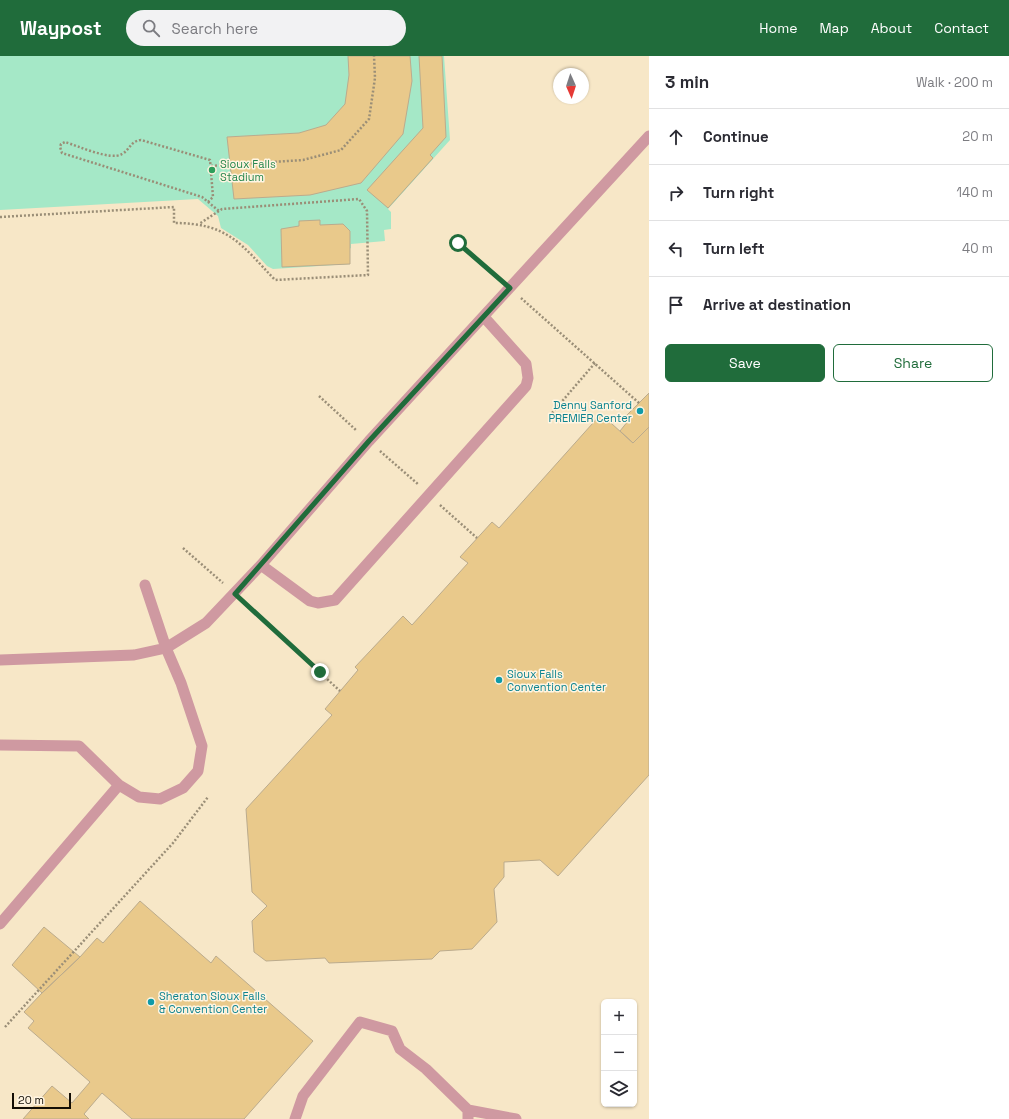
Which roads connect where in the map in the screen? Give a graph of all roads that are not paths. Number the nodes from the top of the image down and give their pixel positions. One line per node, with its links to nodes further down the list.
1 (649, 136): 2 (lane)
2 (484, 317): 3 (lane); 3 (lane)
3 (261, 565): 5 (lane)
4 (145, 585): 5 (lane)
5 (166, 648): 6 (lane); 8 (lane)
6 (0, 660)
7 (0, 745): 8 (lane)
8 (119, 785): 9 (lane)
9 (0, 924)
10 (468, 1115): 11 (lane); 12 (lane)
11 (295, 1119)
12 (516, 1119)

